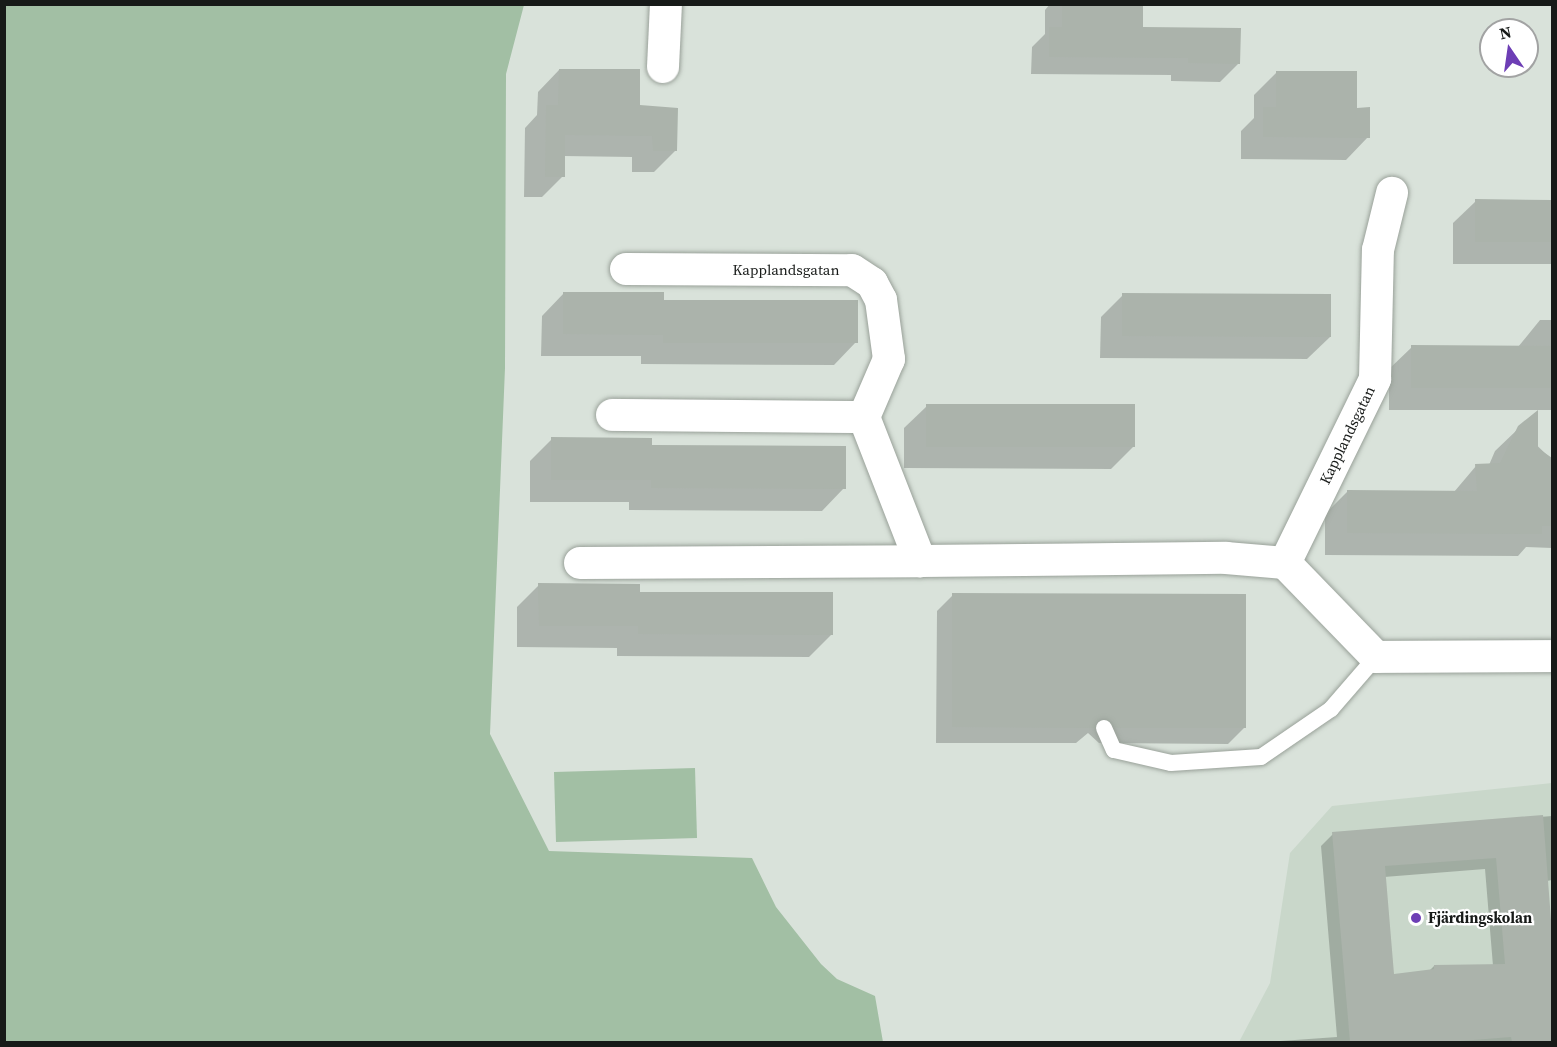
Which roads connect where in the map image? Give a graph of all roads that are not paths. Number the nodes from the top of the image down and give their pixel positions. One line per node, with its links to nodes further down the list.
1 (666, 4): 2 (street)
2 (663, 67)
3 (1392, 194): 8 (street, Kapplandsgatan)
4 (626, 269): 6 (street, Kapplandsgatan)
5 (612, 415): 6 (street)
6 (864, 417): 7 (street)
7 (920, 561): 8 (street); 9 (street)
8 (1286, 562): 11 (street)
9 (580, 563)
10 (1552, 656): 11 (street)
11 (1376, 657): 12 (lane)
12 (1104, 728)

